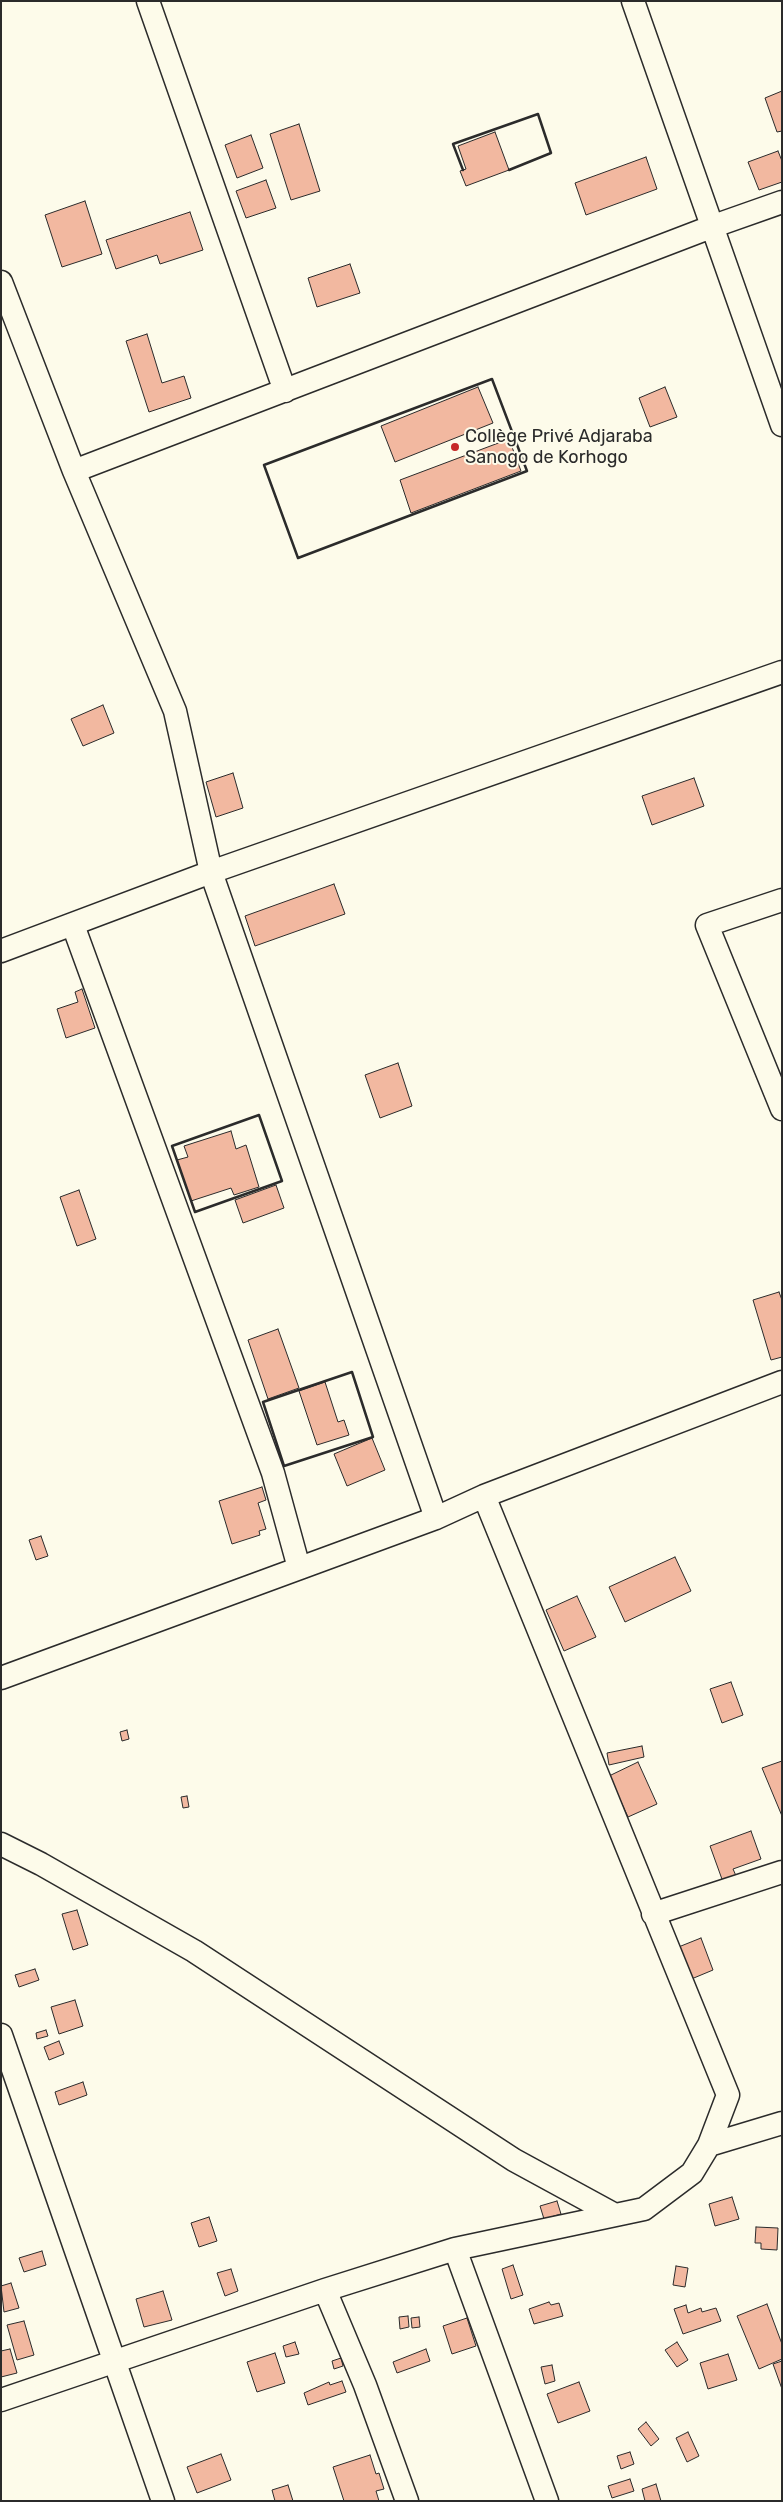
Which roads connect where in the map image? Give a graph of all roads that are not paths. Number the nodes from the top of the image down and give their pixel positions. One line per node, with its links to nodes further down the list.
1 (148, 1): 6 (street)
2 (633, 1): 4 (street)
3 (782, 202): 4 (street)
4 (710, 227): 6 (street); 7 (street)
5 (1, 282): 8 (street)
6 (285, 390): 8 (street)
7 (782, 424)
8 (74, 471): 10 (street)
9 (782, 672): 10 (street)
10 (211, 872): 12 (street); 17 (street)
11 (782, 900): 14 (street)
12 (73, 925): 13 (street); 18 (street)
13 (1, 951)
14 (782, 1109)
15 (782, 1382): 16 (street)
16 (484, 1496): 17 (street); 22 (street)
17 (436, 1518): 18 (street)
18 (299, 1568): 19 (street)
19 (1, 1678)
20 (1, 1844): 26 (street)
21 (782, 1872): 22 (street)
22 (653, 1914): 25 (street)
23 (1, 2035): 29 (street)
24 (782, 2123): 25 (street)
25 (709, 2145): 26 (street)
26 (615, 2215): 27 (street)
27 (455, 2249): 28 (street); 33 (street)
28 (325, 2290): 29 (street); 32 (street)
29 (116, 2360): 30 (street); 31 (street)
30 (1, 2400)
31 (163, 2501)
32 (407, 2501)
33 (547, 2501)

